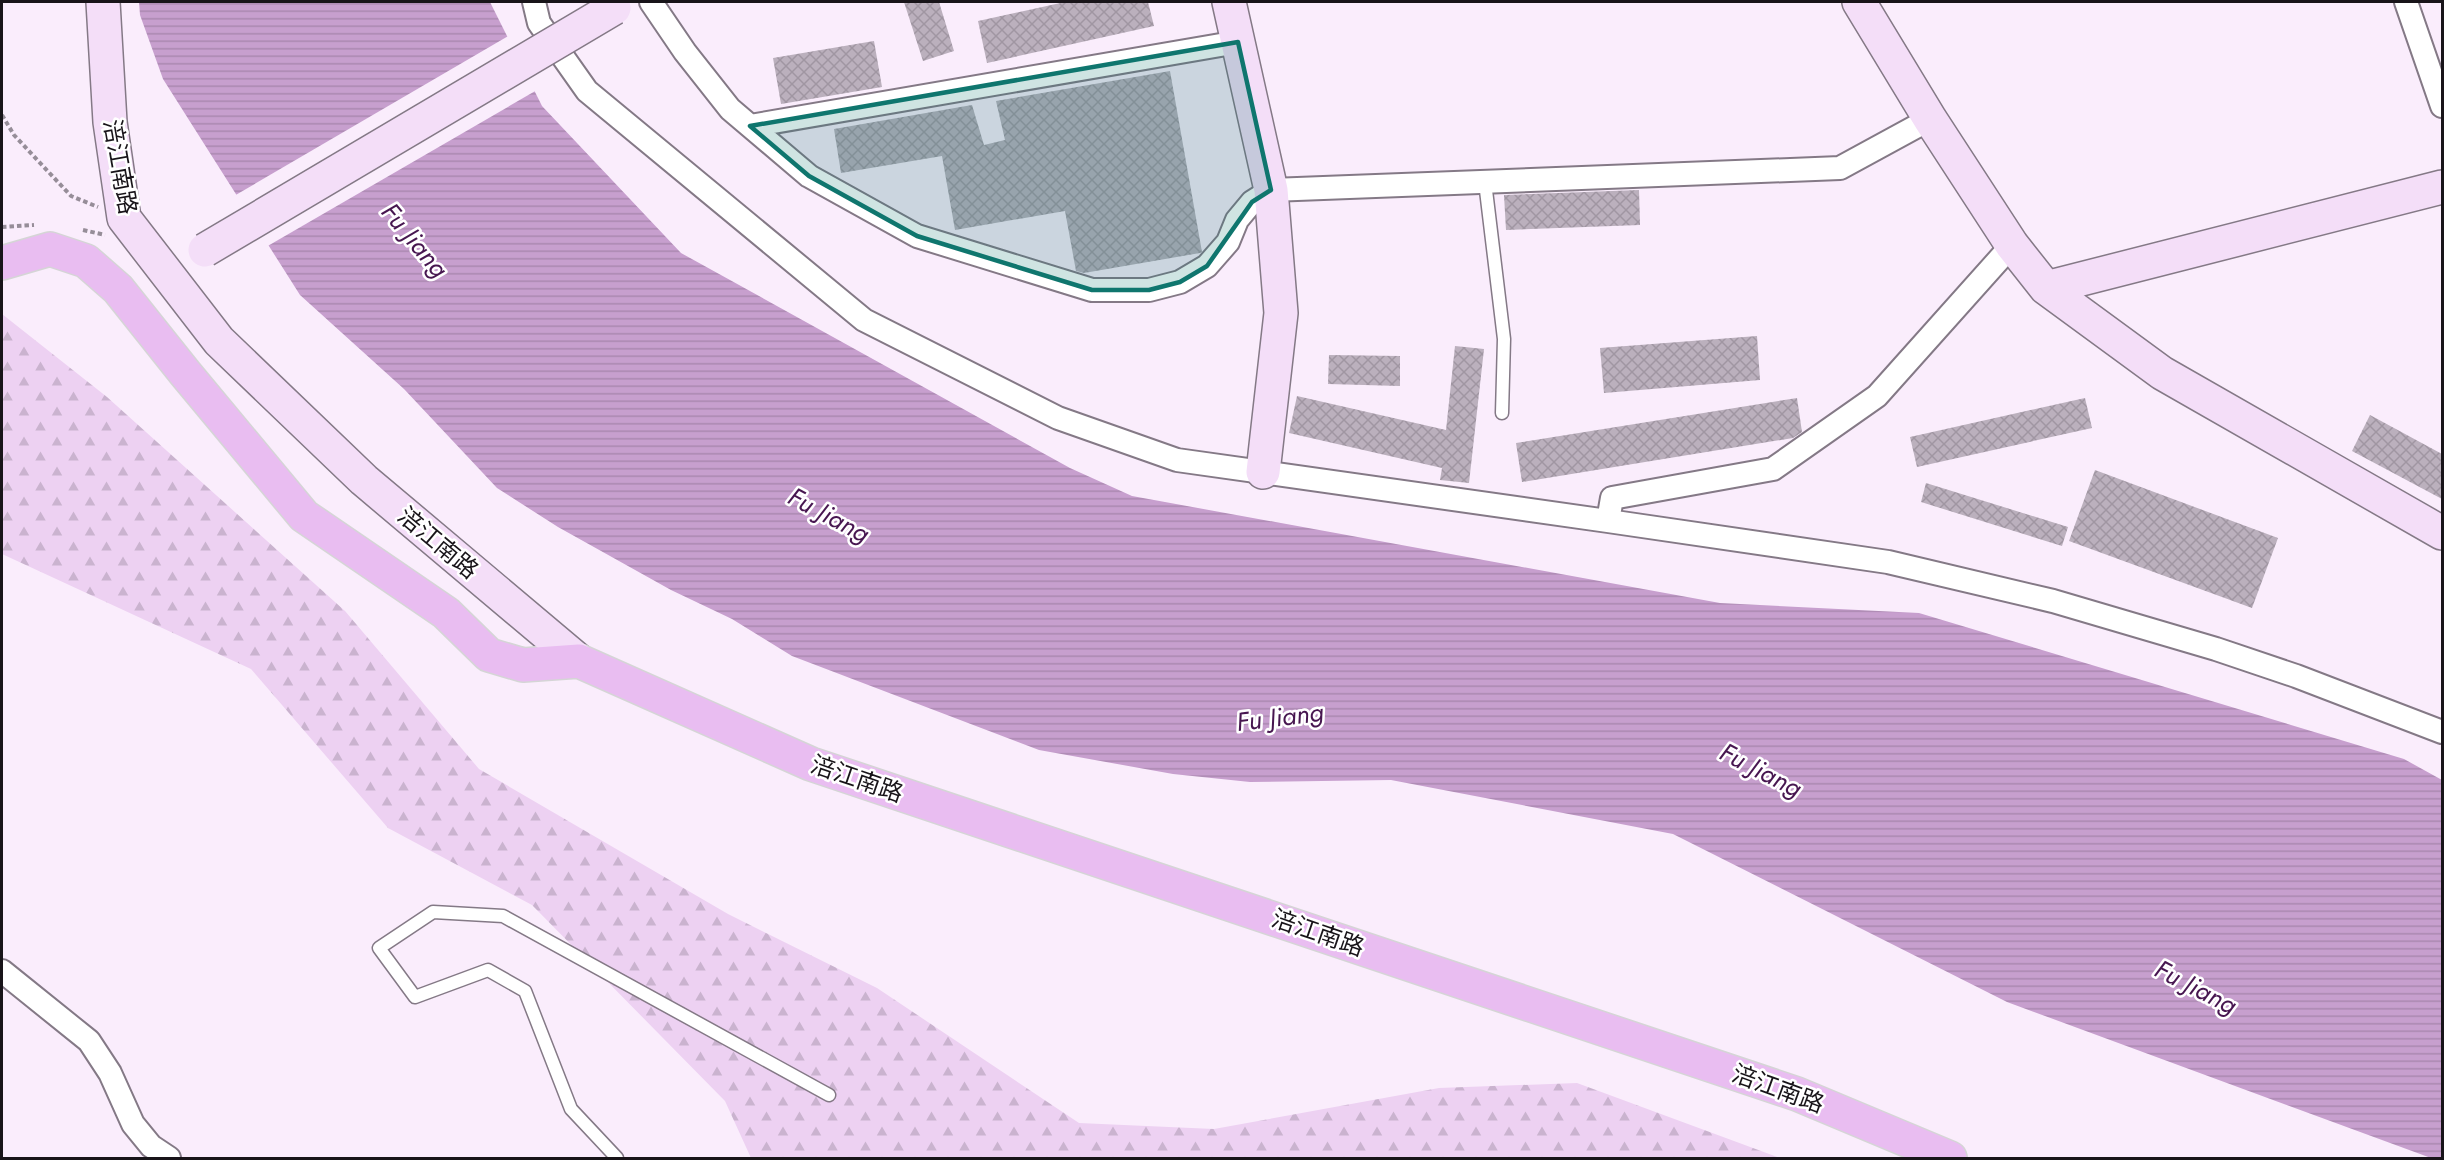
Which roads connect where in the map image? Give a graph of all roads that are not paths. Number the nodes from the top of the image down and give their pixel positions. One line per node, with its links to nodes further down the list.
1 (103, 2): 17 (street, 涪江南路)
2 (534, 2): 20 (street)
3 (651, 2): 11 (street)
4 (1229, 2): 8 (street)
5 (1859, 2): 10 (street)
6 (2406, 2): 9 (street)
7 (620, 5): 17 (street, bridge)
8 (1238, 42): 11 (street); 14 (street)
9 (2442, 106)
10 (1930, 118): 12 (street); 15 (street)
11 (750, 126): 14 (street)
12 (1485, 182): 14 (street); 19 (lane)
13 (2442, 187): 18 (street)
14 (1271, 190): 20 (street)
15 (2012, 245): 18 (street); 21 (street)
16 (2, 264): 23 (main road)
17 (165, 273): 23 (street, 涪江南路)
18 (2046, 288): 22 (street)
19 (1502, 412)
20 (1263, 472): 21 (street)
21 (1608, 521): 24 (street)
22 (2442, 533)
23 (579, 661): 29 (main road, 涪江南路)
24 (2442, 732)
25 (2, 971): 27 (street)
26 (829, 1095): 28 (lane)
27 (170, 1158)
28 (616, 1158)
29 (1950, 1158)

